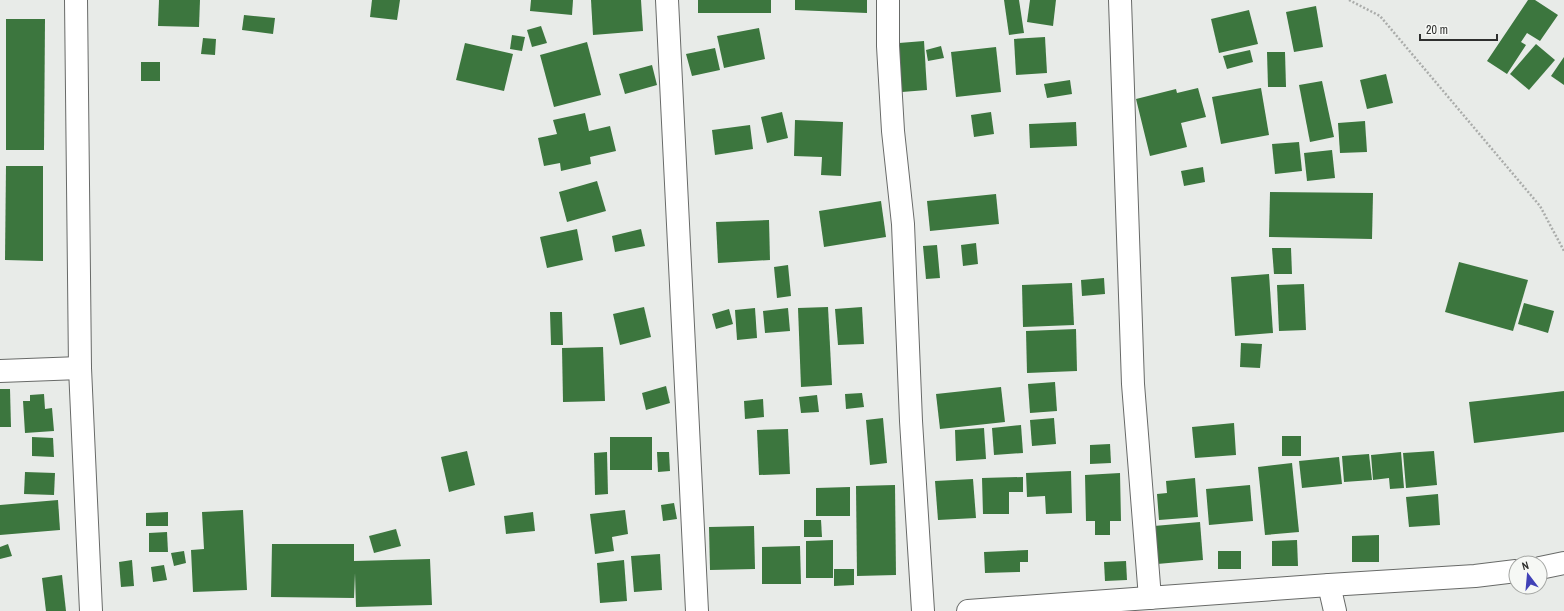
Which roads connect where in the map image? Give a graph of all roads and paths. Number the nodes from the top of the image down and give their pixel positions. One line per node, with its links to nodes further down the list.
1 (76, 0): 7 (street)
2 (667, 0): 15 (street)
3 (888, 0): 16 (street)
4 (1120, 0): 13 (street)
5 (1349, 0): 6 (path)
6 (1564, 251)
7 (80, 368): 8 (street); 14 (street)
8 (0, 371)
9 (1564, 563): 10 (street)
10 (1548, 566)
11 (1508, 572): 12 (street)
12 (1329, 585): 13 (street); 18 (street)
13 (1150, 598): 17 (street)
14 (91, 611)
15 (697, 611)
16 (923, 611)
17 (968, 611)
18 (1335, 611)

